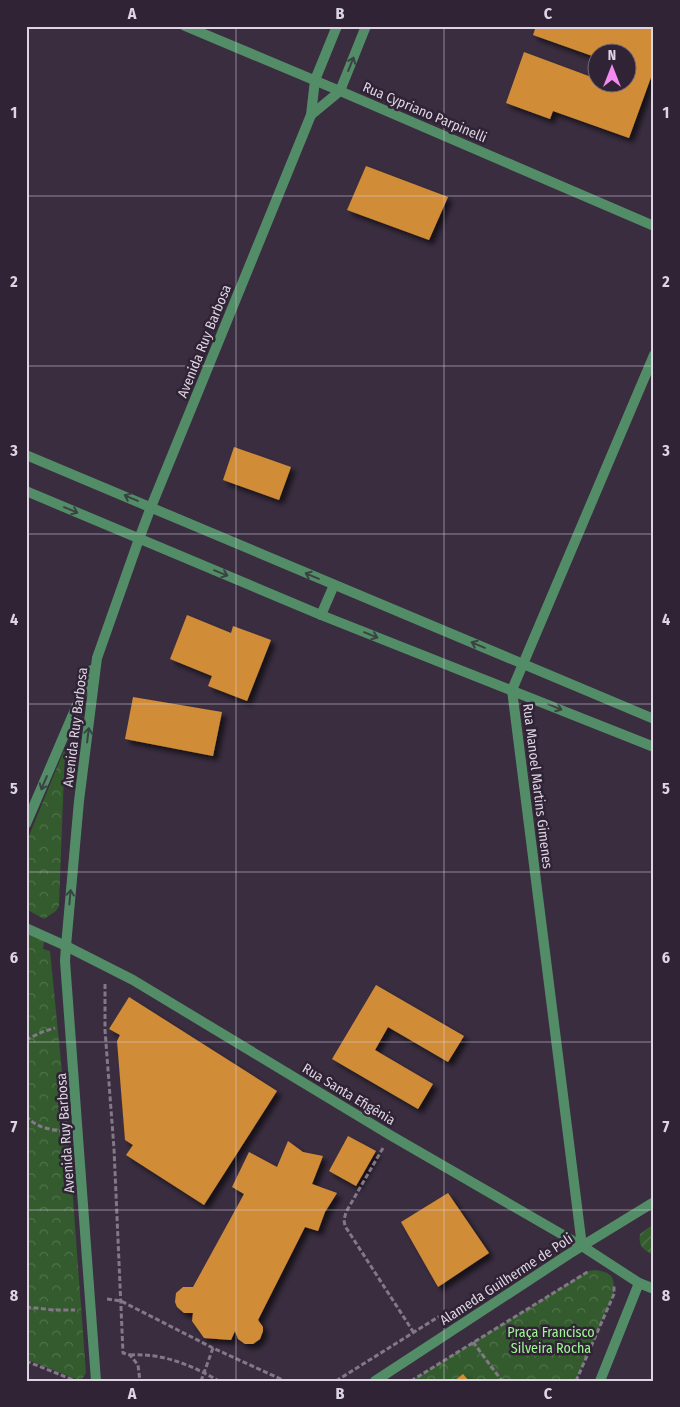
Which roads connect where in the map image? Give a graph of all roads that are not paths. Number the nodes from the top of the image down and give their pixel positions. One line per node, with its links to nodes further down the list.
1 (185, 26): 4 (street, Rua Cypriano Parpinelli)
2 (336, 26): 4 (street, Avenida Ruy Barbosa)
3 (366, 26): 5 (street, Avenida Ruy Barbosa, one-way to 3)
4 (315, 80): 5 (street, Rua Cypriano Parpinelli); 6 (street, Avenida Ruy Barbosa)
5 (340, 91): 6 (street, Avenida Ruy Barbosa); 7 (street, Rua Cypriano Parpinelli)
6 (311, 115): 11 (street, Avenida Ruy Barbosa)
7 (654, 226)
8 (654, 355): 16 (street, Rua Manoel Martins Gimenes)
9 (26, 455): 11 (street, one-way to 9)
10 (26, 491): 12 (street, one-way to 12)
11 (151, 507): 12 (street, Avenida Ruy Barbosa); 13 (street, one-way to 11)
12 (139, 539): 14 (street, one-way to 14); 15 (street, Avenida Ruy Barbosa)
13 (334, 585): 14 (street); 16 (street, one-way to 13)
14 (321, 615): 17 (street, one-way to 17)
15 (98, 658): 20 (street, one-way to 20); 22 (street, Avenida Ruy Barbosa, one-way to 15)
16 (523, 664): 17 (street, Rua Manoel Martins Gimenes); 18 (street)
17 (512, 690): 19 (street, one-way to 19); 24 (street, Rua Manoel Martins Gimenes)
18 (654, 719)
19 (654, 747)
20 (26, 824)
21 (26, 928): 22 (street, Rua Santa Efigênia)
22 (66, 946): 24 (street, Rua Santa Efigênia); 27 (street, Avenida Ruy Barbosa)
23 (654, 1202): 24 (street, Alameda Guilherme de Poli)
24 (582, 1246): 25 (street, Rua Santa Efigênia); 28 (street, Alameda Guilherme de Poli)
25 (638, 1283): 26 (street, Rua Santa Efigênia); 29 (street)
26 (654, 1289)
27 (96, 1381)
28 (374, 1381)
29 (600, 1381)

